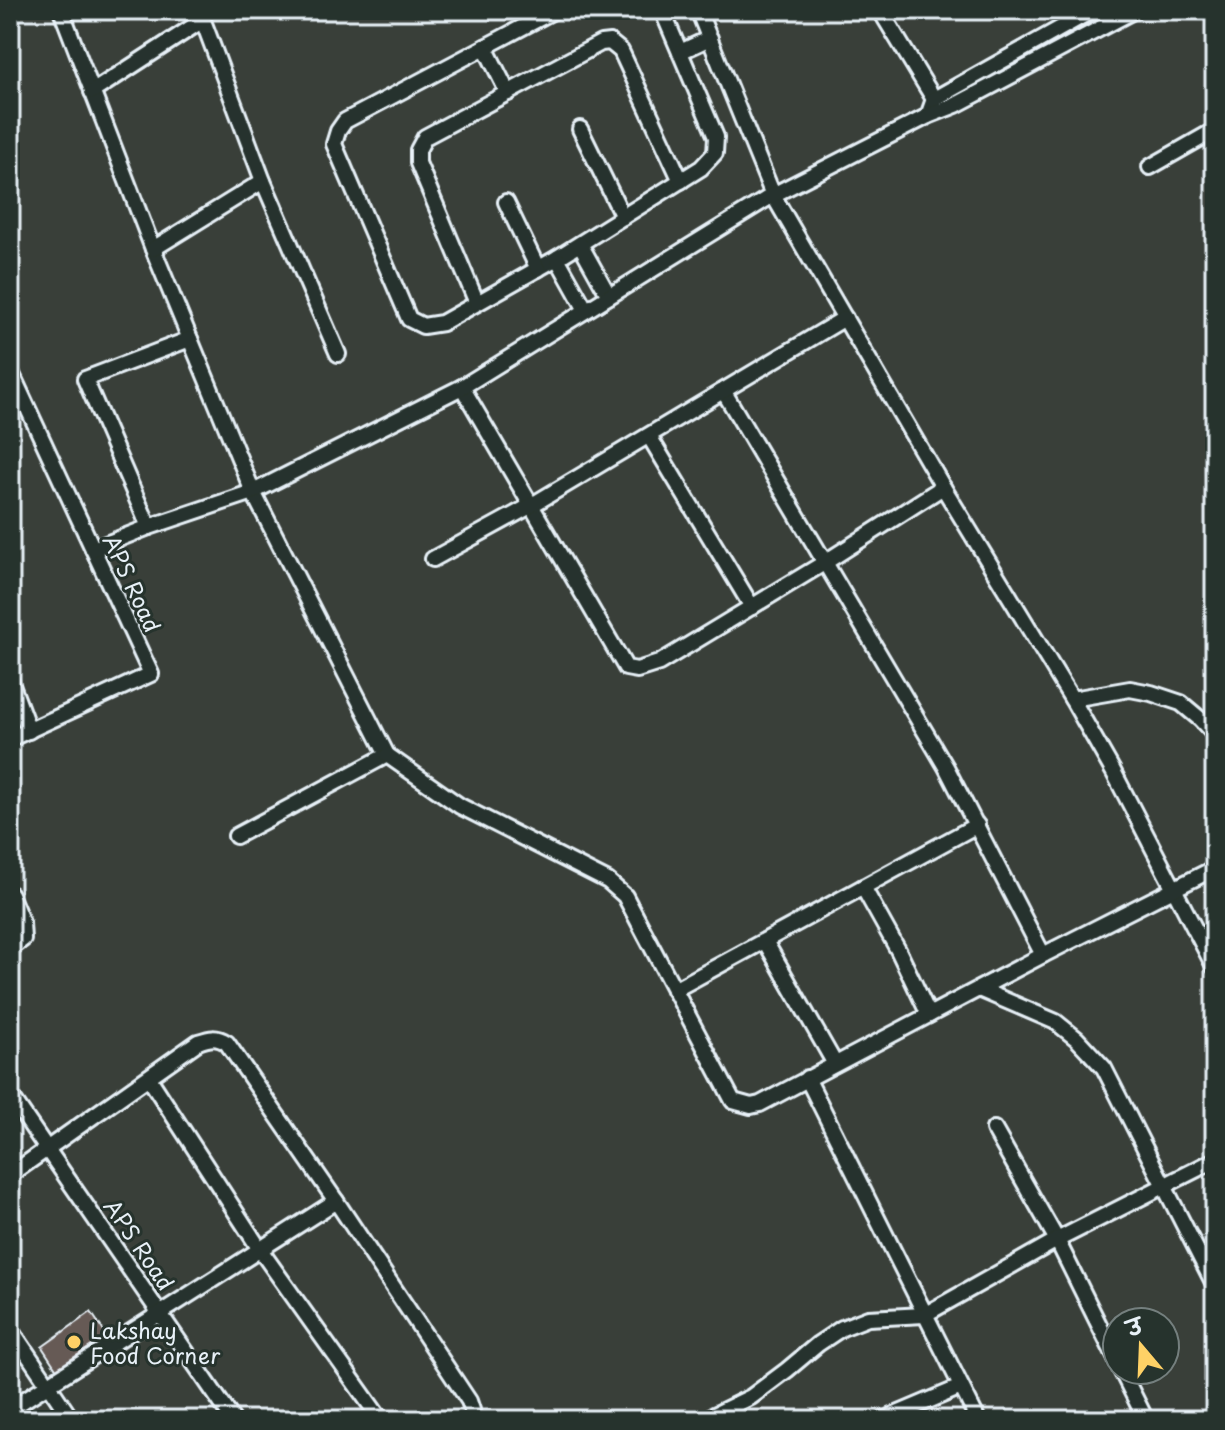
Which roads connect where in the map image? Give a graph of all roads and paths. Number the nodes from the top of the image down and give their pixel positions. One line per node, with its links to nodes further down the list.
1 (61, 10): 14 (street)
2 (555, 10): 12 (street)
3 (662, 10): 13 (street)
4 (698, 10): 11 (street)
5 (880, 10): 16 (street)
6 (1057, 10): 10 (street)
7 (1093, 10): 10 (street)
8 (1135, 10): 17 (street)
9 (201, 15): 14 (street); 21 (street)
10 (1066, 24): 16 (street)
11 (710, 38): 13 (street); 23 (street)
12 (485, 47): 15 (street); 31 (street)
13 (680, 52): 22 (street)
14 (92, 92): 27 (street)
15 (508, 93): 22 (street); 31 (street)
16 (934, 99): 17 (street)
17 (928, 116): 23 (street)
18 (580, 129): 25 (street)
19 (1215, 130): 20 (street)
20 (1150, 167)
21 (263, 181): 27 (street); 35 (street)
22 (681, 181): 25 (street)
23 (773, 195): 30 (street); 33 (street)
24 (506, 202): 29 (street)
25 (623, 217): 26 (street)
26 (580, 244): 28 (street); 30 (street)
27 (153, 249): 34 (street)
28 (557, 258): 29 (street); 32 (street)
29 (538, 269): 31 (street)
30 (609, 296): 32 (street)
31 (477, 303)
32 (586, 310): 37 (street)
33 (845, 318): 38 (street); 40 (street)
34 (190, 339): 41 (street); 43 (street)
35 (338, 354)
36 (10, 370): 44 (street, APS Road)
37 (462, 387): 41 (street); 42 (street)
38 (724, 392): 39 (street); 46 (street)
39 (649, 436): 42 (street); 47 (street)
40 (943, 487): 46 (street); 49 (street)
41 (253, 492): 43 (street); 53 (street)
42 (532, 505): 45 (street); 47 (street)
43 (149, 527): 44 (street)
44 (93, 549): 50 (street, APS Road)
45 (433, 559)
46 (824, 563): 47 (street); 54 (street)
47 (752, 607)
48 (10, 680): 50 (street)
49 (1072, 699): 51 (street); 58 (street)
50 (29, 731): 52 (street, APS Road)
51 (1215, 735)
52 (10, 739)
53 (387, 755): 55 (street); 65 (street)
54 (977, 825): 57 (street); 62 (street)
55 (236, 836)
56 (1215, 868): 58 (street)
57 (863, 887): 60 (street); 66 (street)
58 (1174, 888): 62 (street); 63 (street)
59 (10, 894): 61 (street)
60 (765, 941): 65 (street); 67 (street)
61 (10, 949)
62 (1043, 955): 64 (street)
63 (1215, 968)
64 (979, 989): 66 (street); 75 (street)
65 (674, 990): 69 (street)
66 (929, 1015): 67 (street)
67 (835, 1064): 69 (street)
68 (149, 1078): 72 (street); 76 (street); 78 (street)
69 (807, 1078): 81 (street)
70 (10, 1095): 72 (street, APS Road)
71 (994, 1129): 77 (street)
72 (49, 1149): 74 (street); 80 (street, APS Road)
73 (1215, 1160): 75 (street)
74 (10, 1175)
75 (1163, 1187): 77 (street); 79 (street)
76 (336, 1201): 78 (street); 88 (street)
77 (1057, 1240): 81 (street); 83 (street)
78 (261, 1251): 80 (street); 91 (street)
79 (1215, 1286)
80 (161, 1314): 84 (street); 90 (street, APS Road)
81 (924, 1315): 86 (street); 92 (street)
82 (10, 1328): 84 (street)
83 (1101, 1329)
84 (49, 1386): 87 (street); 89 (street)
85 (1129, 1386): 95 (street)
86 (961, 1387): 93 (street); 94 (street)
87 (10, 1409)
88 (475, 1417)
89 (72, 1420)
90 (233, 1420)
91 (381, 1420)
92 (704, 1420)
93 (883, 1420)
94 (978, 1420)
95 (1146, 1420)

